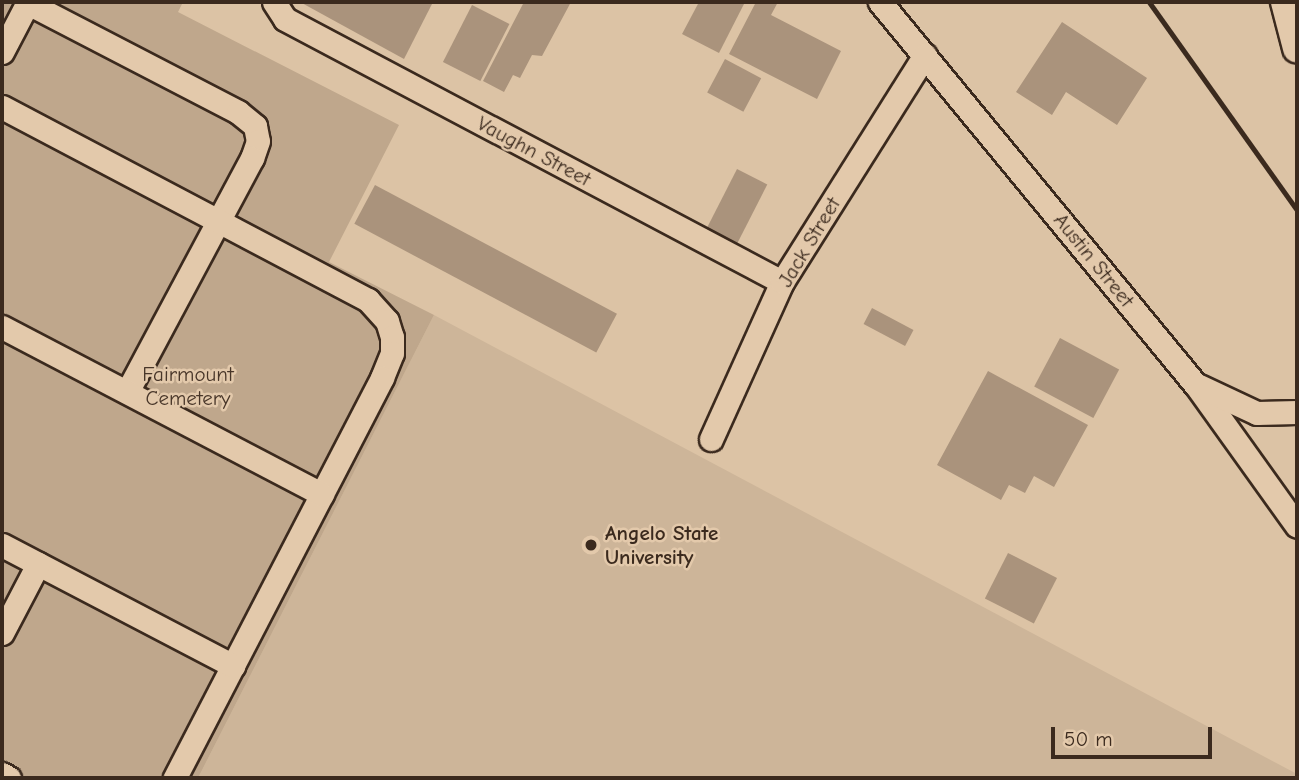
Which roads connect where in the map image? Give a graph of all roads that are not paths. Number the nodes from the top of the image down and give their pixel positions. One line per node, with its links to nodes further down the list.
1 (27, 2): 6 (street); 9 (street)
2 (880, 2): 7 (street, Austin Street)
3 (1285, 2): 5 (main road)
4 (280, 10): 10 (street, Vaughn Street)
5 (1297, 48)
6 (2, 52)
7 (925, 55): 10 (street, Jack Street); 12 (street, Austin Street)
8 (2, 107): 9 (street)
9 (218, 221): 13 (street); 16 (street)
10 (782, 282): 15 (street, Jack Street)
11 (2, 327): 13 (street)
12 (1196, 385): 14 (street); 17 (street, Austin Street)
13 (127, 392): 16 (street)
14 (1297, 412)
15 (712, 439)
16 (322, 494): 21 (street)
17 (1297, 526)
18 (2, 545): 19 (street)
19 (37, 564): 20 (street); 21 (street)
20 (2, 633)
21 (233, 666): 24 (street)
22 (2, 774): 23 (street)
23 (9, 778)
24 (175, 778)

